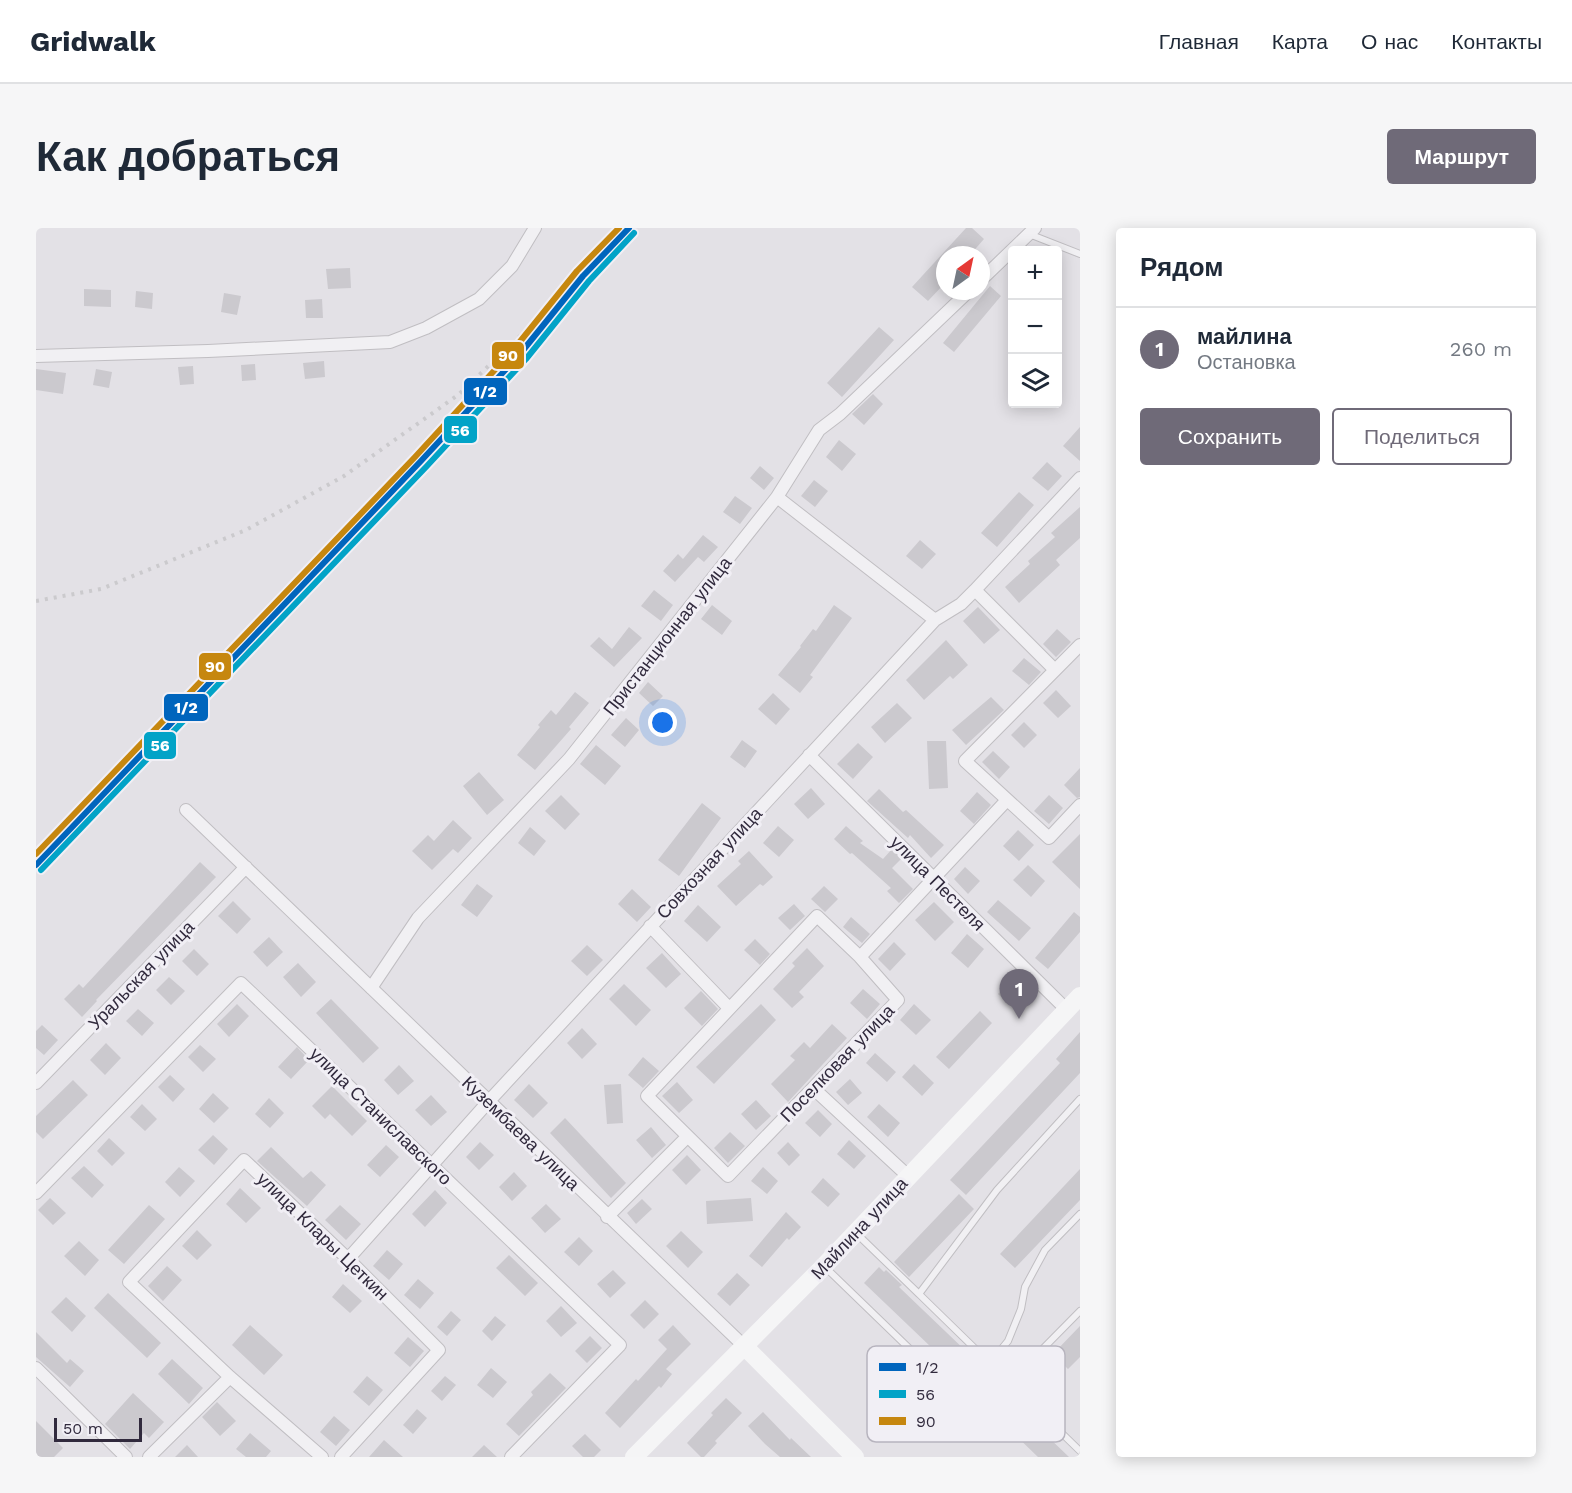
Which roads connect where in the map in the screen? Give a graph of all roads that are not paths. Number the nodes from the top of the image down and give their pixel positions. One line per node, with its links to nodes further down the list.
1 (536, 228): 6 (street)
2 (1032, 231): 3 (lane); 4 (street)
3 (1080, 254)
4 (990, 271)
5 (960, 300): 8 (street, Пристанционная улица)
6 (36, 356)
7 (1080, 478): 9 (street, Совхозная улица)
8 (777, 497): 10 (street); 21 (street, Пристанционная улица)
9 (975, 590): 10 (street, Совхозная улица); 12 (street)
10 (935, 620): 13 (street, Совхозная улица)
11 (1080, 645): 12 (street)
12 (1054, 670): 14 (street)
13 (809, 755): 18 (street, улица Пестеля); 19 (street, Совхозная улица)
14 (1007, 800): 15 (street); 18 (street)
15 (1080, 805)
16 (186, 810): 17 (street, Кузембаева улица)
17 (246, 867): 21 (street, Кузембаева улица); 24 (street, Уральская улица)
18 (933, 878): 20 (street); 22 (street, улица Пестеля)
19 (650, 926): 23 (street); 27 (street, Совхозная улица)
20 (860, 957): 23 (street, Поселковая улица); 25 (street, Поселковая улица)
21 (371, 988): 27 (street, Кузембаева улица)
22 (1075, 1003): 30 (main road, Майлина улица)
23 (729, 1008): 28 (street, Поселковая улица)
24 (36, 1083)
25 (813, 1088): 28 (street, Поселковая улица); 30 (street)
26 (1080, 1099): 37 (lane)
27 (489, 1101): 29 (street, Совхозная улица); 33 (street, Кузембаева улица)
28 (687, 1137): 33 (street)
29 (432, 1165): 31 (street, улица Станиславского); 35 (street, Совхозная улица); 52 (street, улица Станиславского)
30 (908, 1176): 34 (main road, Майлина улица)
31 (36, 1193)
32 (1080, 1214): 41 (lane)
33 (607, 1217): 43 (street, Кузембаева улица)
34 (856, 1233): 36 (main road, Майлина улица); 37 (lane)
35 (348, 1259): 45 (street, улица Клары Цеткин); 51 (street, улица Клары Цеткин)
36 (824, 1266): 39 (lane); 43 (main road, Майлина улица)
37 (920, 1294): 40 (lane)
38 (1080, 1311): 42 (lane)
39 (907, 1346)
40 (973, 1346)
41 (1004, 1346)
42 (1045, 1346)
43 (745, 1347): 53 (main road, Майлина улица); 54 (main road, Кузембаева улица)
44 (36, 1368): 48 (street)
45 (230, 1377): 49 (street); 50 (street, улица Клары Цеткин)
46 (1065, 1436): 47 (lane)
47 (1080, 1451)
48 (126, 1457)
49 (149, 1457)
50 (322, 1457)
51 (341, 1457)
52 (511, 1457)
53 (634, 1457)
54 (855, 1457)

